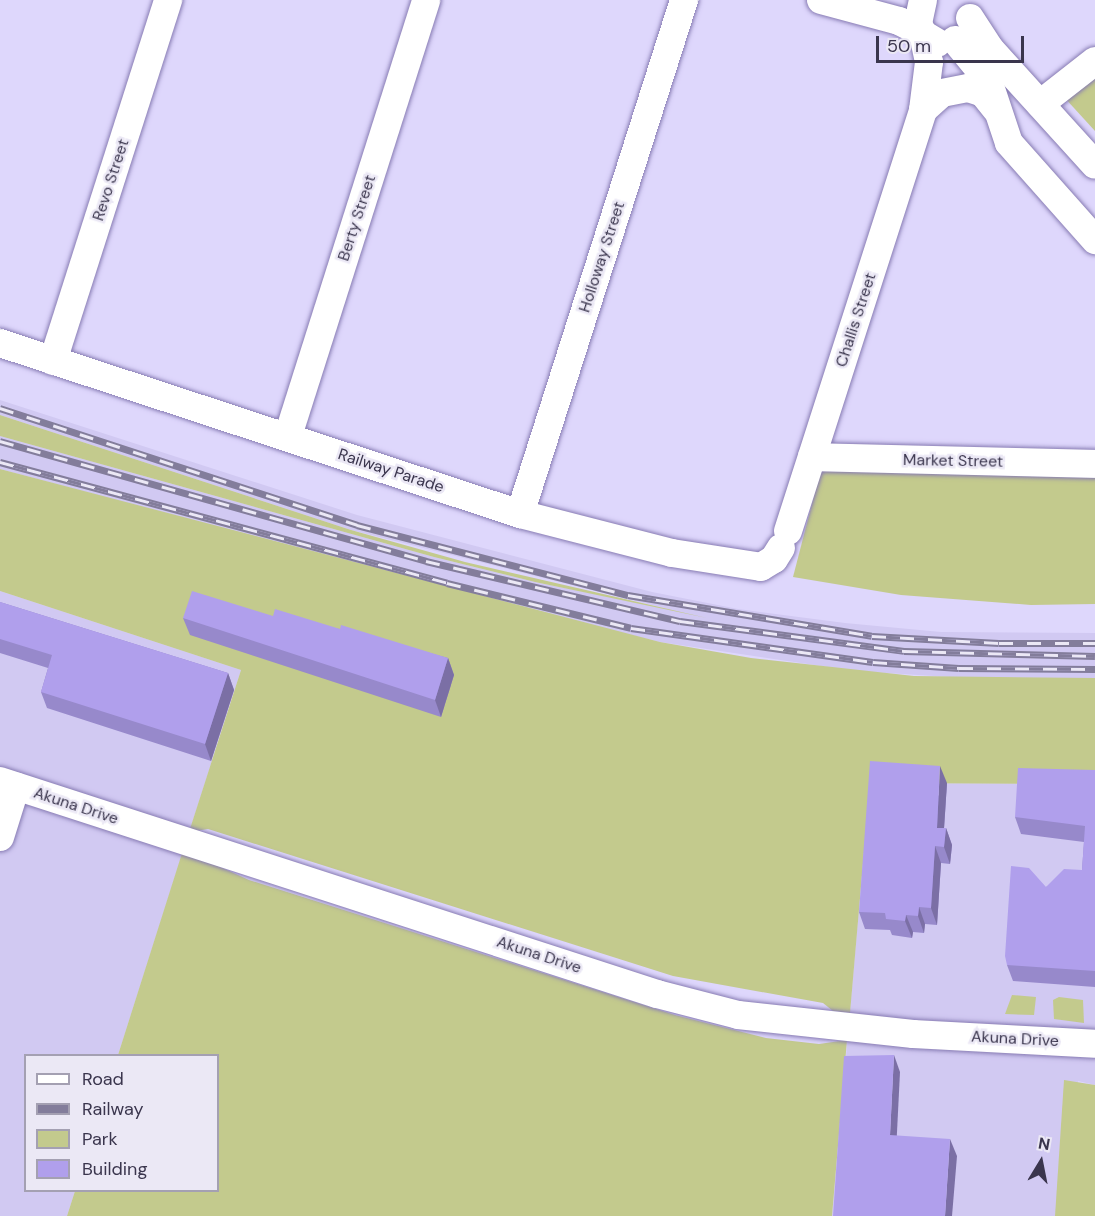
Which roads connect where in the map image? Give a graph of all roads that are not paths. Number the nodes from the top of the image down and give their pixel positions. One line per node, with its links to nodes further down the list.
1 (168, 0): 15 (street, Revo Street)
2 (426, 0): 16 (street, Berty Street)
3 (684, 0): 19 (street, Holloway Street)
4 (821, 0): 7 (street)
5 (923, 0): 7 (street, Challis Street)
6 (963, 18): 7 (street); 9 (street); 10 (street); 11 (street, Challis Street)
7 (922, 33): 11 (street, Challis Street)
8 (1095, 61): 9 (street)
9 (1040, 104): 12 (street)
10 (996, 109): 11 (street); 13 (street)
11 (923, 110): 17 (street, Challis Street)
12 (1095, 165)
13 (1095, 240)
14 (0, 343): 15 (street, Railway Parade)
15 (53, 361): 16 (street, Railway Parade)
16 (288, 436): 19 (street, Railway Parade)
17 (812, 457): 18 (street, Market Street); 20 (street, Challis Street)
18 (1095, 464)
19 (520, 514): 20 (street, Railway Parade)
20 (784, 539)
21 (8, 783): 22 (street); 23 (street, Akuna Drive)
22 (0, 837)
23 (1095, 1044)

